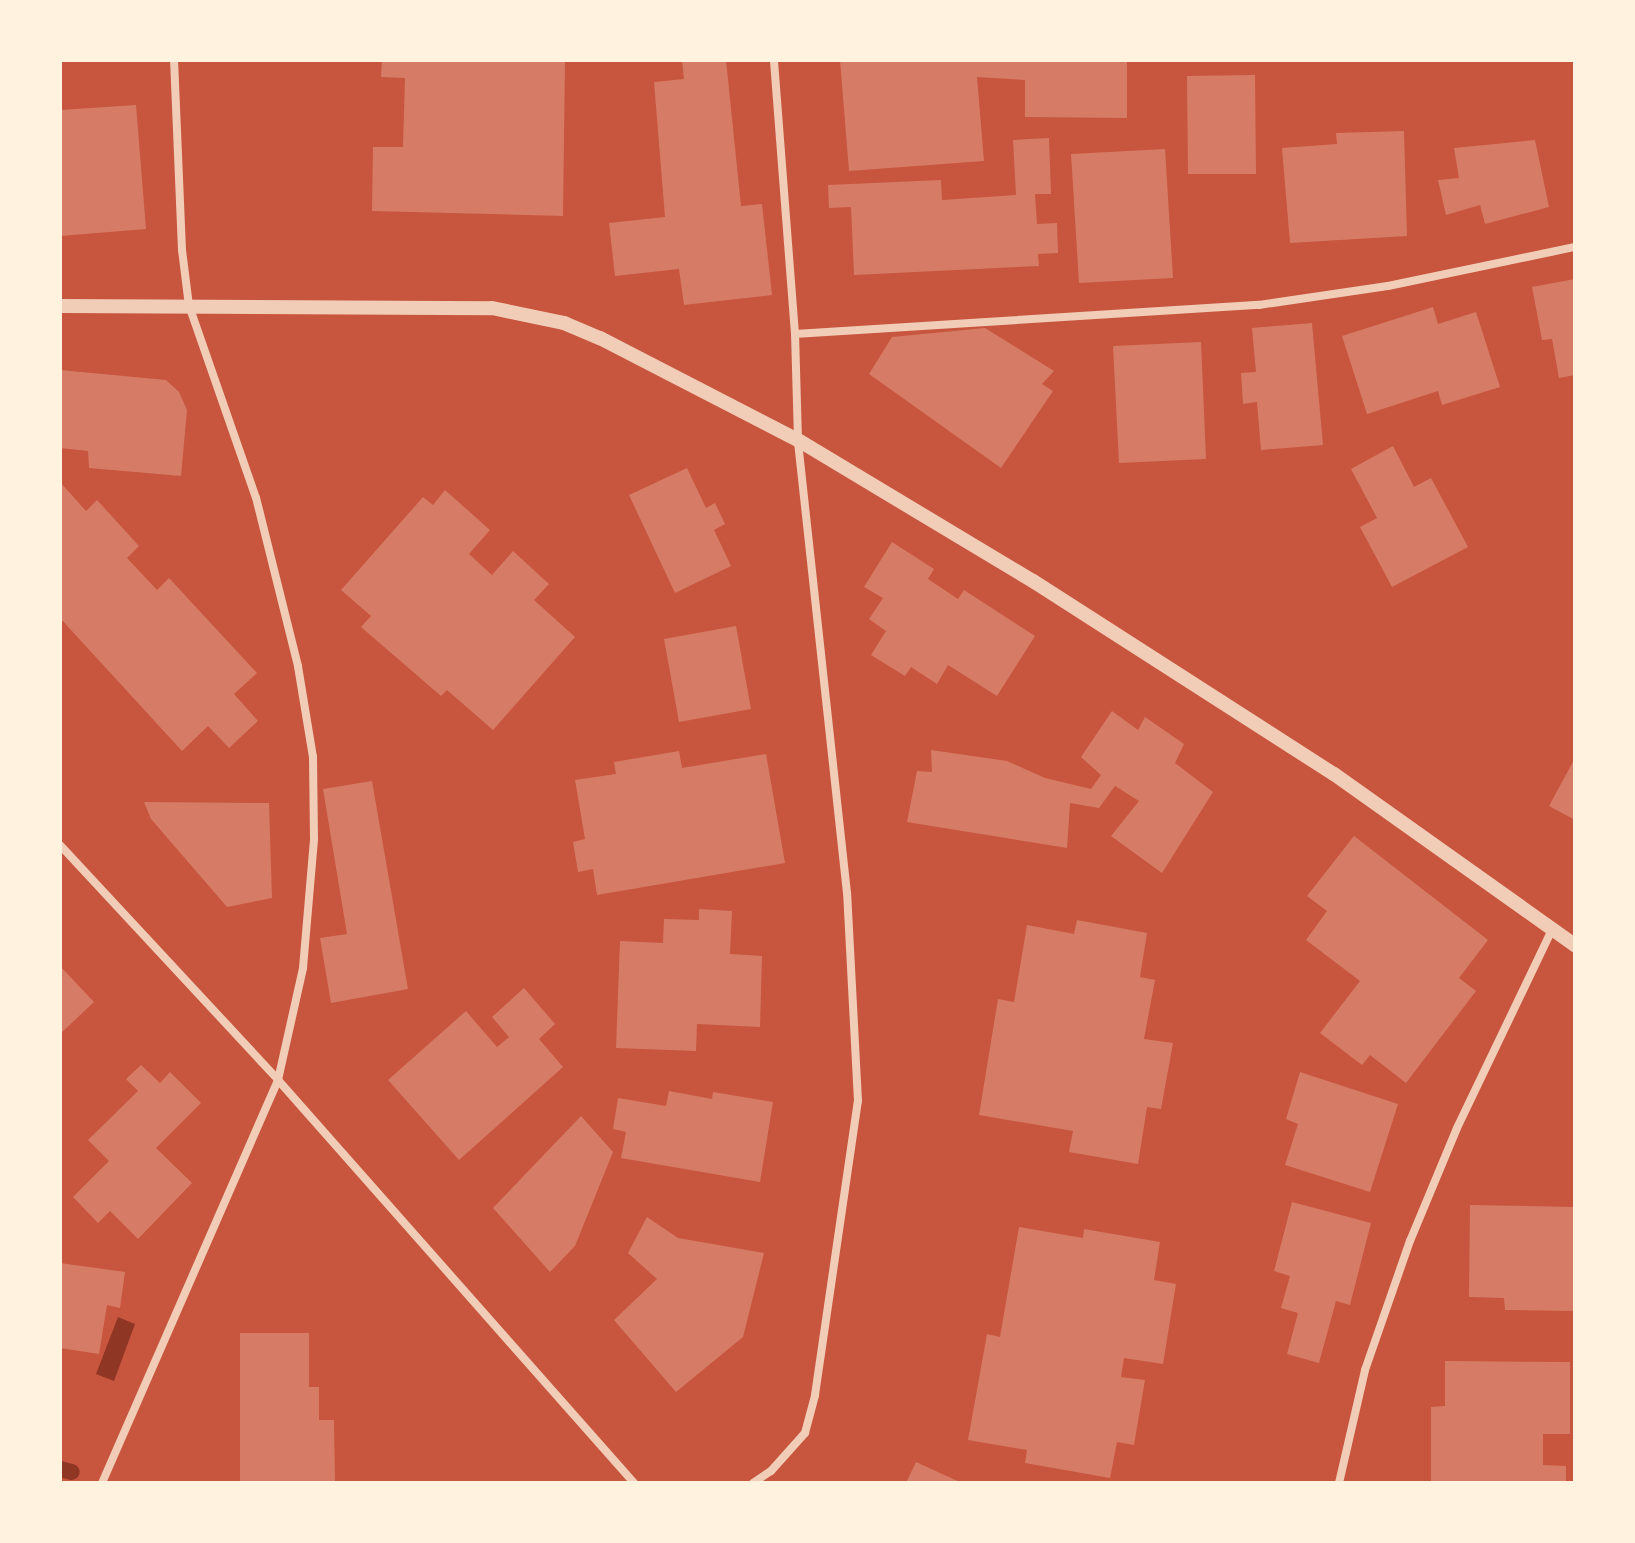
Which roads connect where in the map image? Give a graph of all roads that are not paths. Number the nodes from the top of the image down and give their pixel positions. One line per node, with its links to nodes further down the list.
1 (174, 60): 5 (street)
2 (774, 60): 6 (street)
3 (1575, 247): 6 (street)
4 (60, 306): 5 (street)
5 (189, 306): 7 (street); 11 (street)
6 (795, 334): 7 (street)
7 (798, 440): 9 (street); 14 (street)
8 (60, 845): 11 (street)
9 (1552, 930): 10 (street); 15 (street)
10 (1575, 945)
11 (278, 1080): 12 (street); 13 (street)
12 (102, 1483)
13 (634, 1483)
14 (753, 1483)
15 (1339, 1483)

